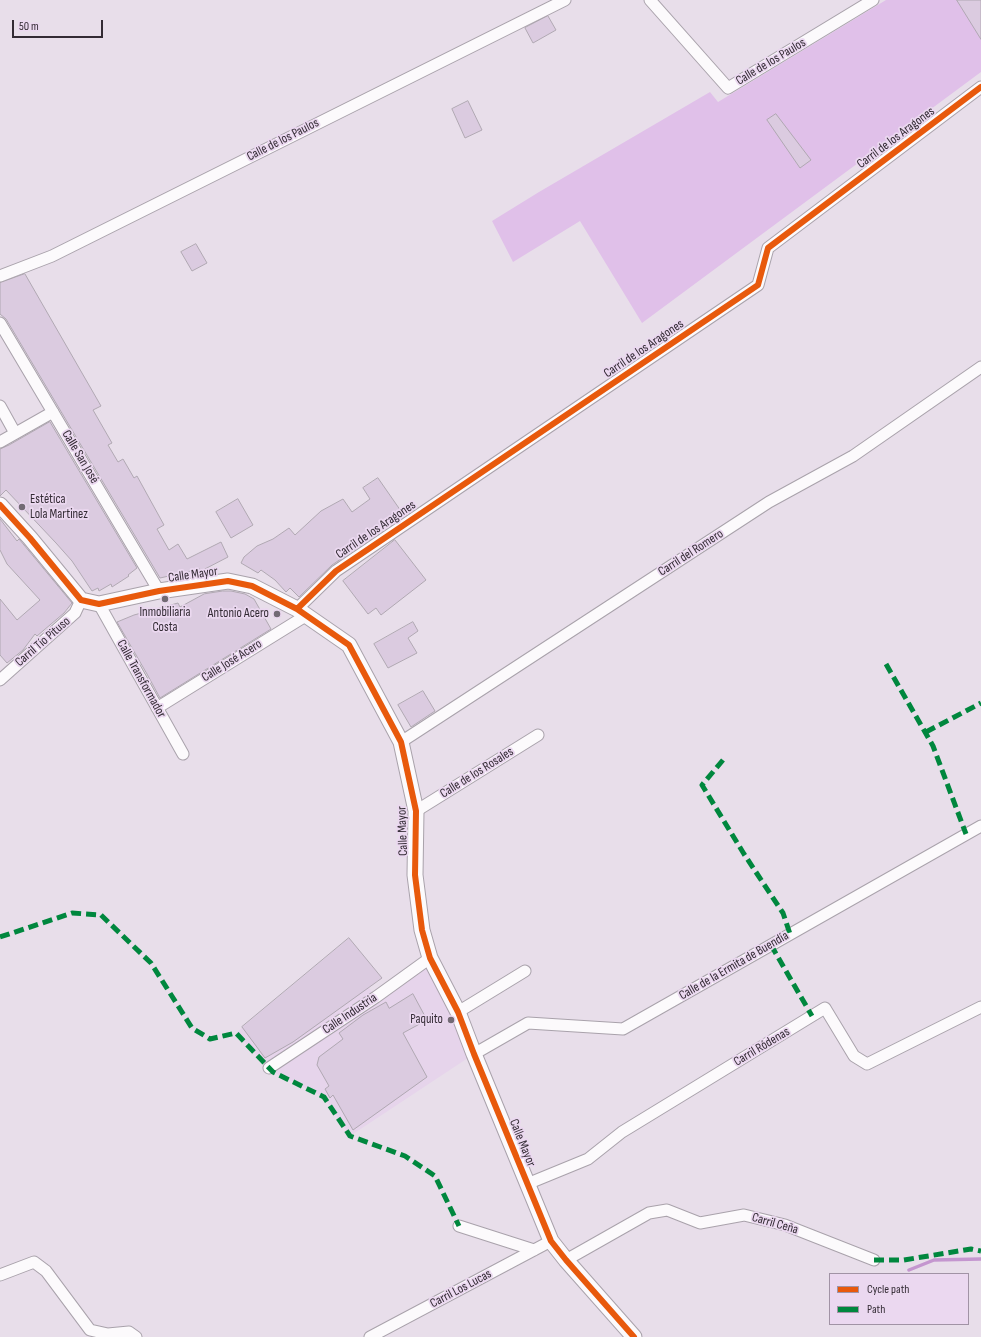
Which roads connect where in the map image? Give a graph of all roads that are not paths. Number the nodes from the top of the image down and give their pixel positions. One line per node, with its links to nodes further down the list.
1 (565, 0): 5 (street, Calle de los Paulos)
2 (650, 0): 3 (street, Calle de los Paulos)
3 (873, 0)
4 (981, 87): 16 (street, Carril de los Aragones)
5 (0, 276)
6 (0, 323): 9 (street, Calle San José)
7 (981, 367): 20 (street, Carril del Romero)
8 (0, 406): 10 (street)
9 (53, 412): 10 (street); 13 (street, Calle San José)
10 (15, 433): 11 (street)
11 (0, 442)
12 (0, 505): 14 (street)
13 (159, 590): 15 (street, Calle Mayor); 16 (street, Calle Mayor)
14 (81, 600): 15 (street, Calle Mayor); 17 (street, Carril Tío Pituso)
15 (99, 604): 18 (street, Calle Transformador)
16 (302, 612): 18 (street, Calle José Acero); 20 (street, Calle Mayor)
17 (1, 678)
18 (157, 708): 21 (street, Calle Transformador)
19 (538, 736): 22 (street, Calle de los Rosales)
20 (401, 742): 22 (street, Calle Mayor)
21 (183, 754)
22 (416, 811): 24 (street, Calle Mayor)
23 (981, 826): 28 (street, Calle de la Ermita de Buendía)
24 (430, 958): 27 (street, Calle Mayor); 29 (street, Calle Industria)
25 (525, 971): 27 (street)
26 (981, 1007): 30 (street, Carril Ródenas)
27 (458, 1012): 28 (street, Calle Mayor)
28 (474, 1054): 30 (street, Calle Mayor)
29 (269, 1068)
30 (528, 1184): 32 (street, Calle Mayor)
31 (459, 1226): 33 (street)
32 (551, 1241): 33 (street, Carril Los Lucas); 34 (street, Calle Mayor)
33 (534, 1250): 38 (street, Carril Los Lucas)
34 (566, 1260): 35 (street, Carril Ceña); 39 (street, Calle Mayor)
35 (874, 1260)
36 (0, 1275): 37 (street)
37 (136, 1337)
38 (370, 1337)
39 (634, 1337)

